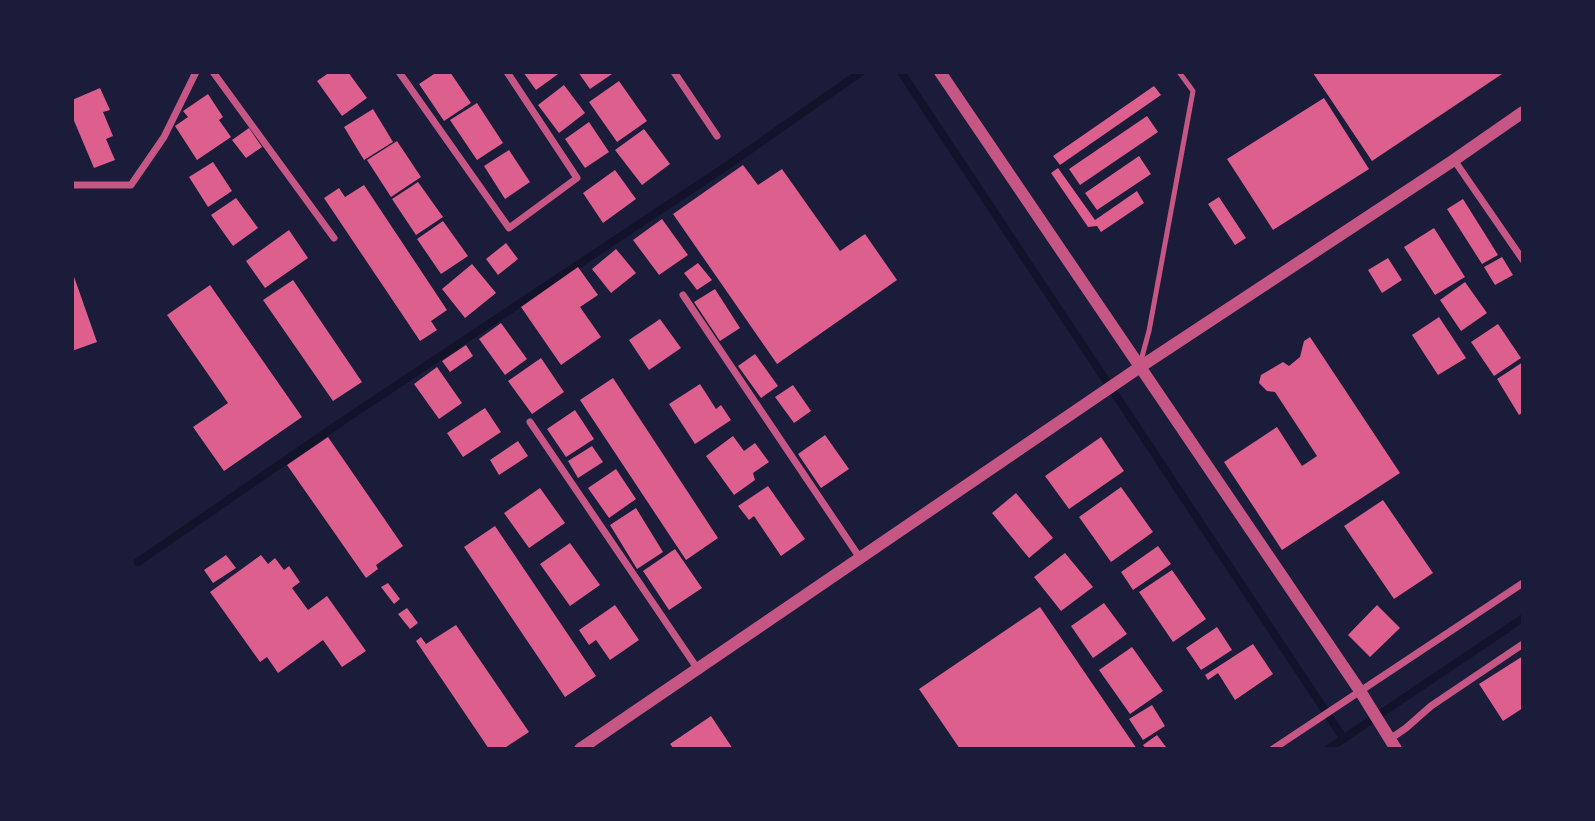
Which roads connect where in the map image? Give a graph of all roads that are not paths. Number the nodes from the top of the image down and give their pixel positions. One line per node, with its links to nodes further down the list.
1 (196, 72): 11 (street)
2 (214, 72): 12 (street)
3 (399, 72): 4 (street)
4 (507, 72)
5 (674, 72): 9 (street)
6 (940, 72): 15 (street)
7 (1179, 72): 15 (lane)
8 (1523, 111): 10 (street)
9 (717, 136)
10 (1454, 159): 13 (street); 15 (street)
11 (72, 185)
12 (334, 239)
13 (1523, 260)
14 (682, 295): 17 (street)
15 (1140, 367): 17 (street); 21 (street)
16 (530, 422): 20 (street)
17 (860, 558): 20 (street)
18 (1523, 583): 21 (street)
19 (1523, 644): 22 (street)
20 (697, 668): 23 (street)
21 (1363, 696): 22 (street); 24 (street)
22 (1390, 740)
23 (580, 749)
24 (1273, 749)

